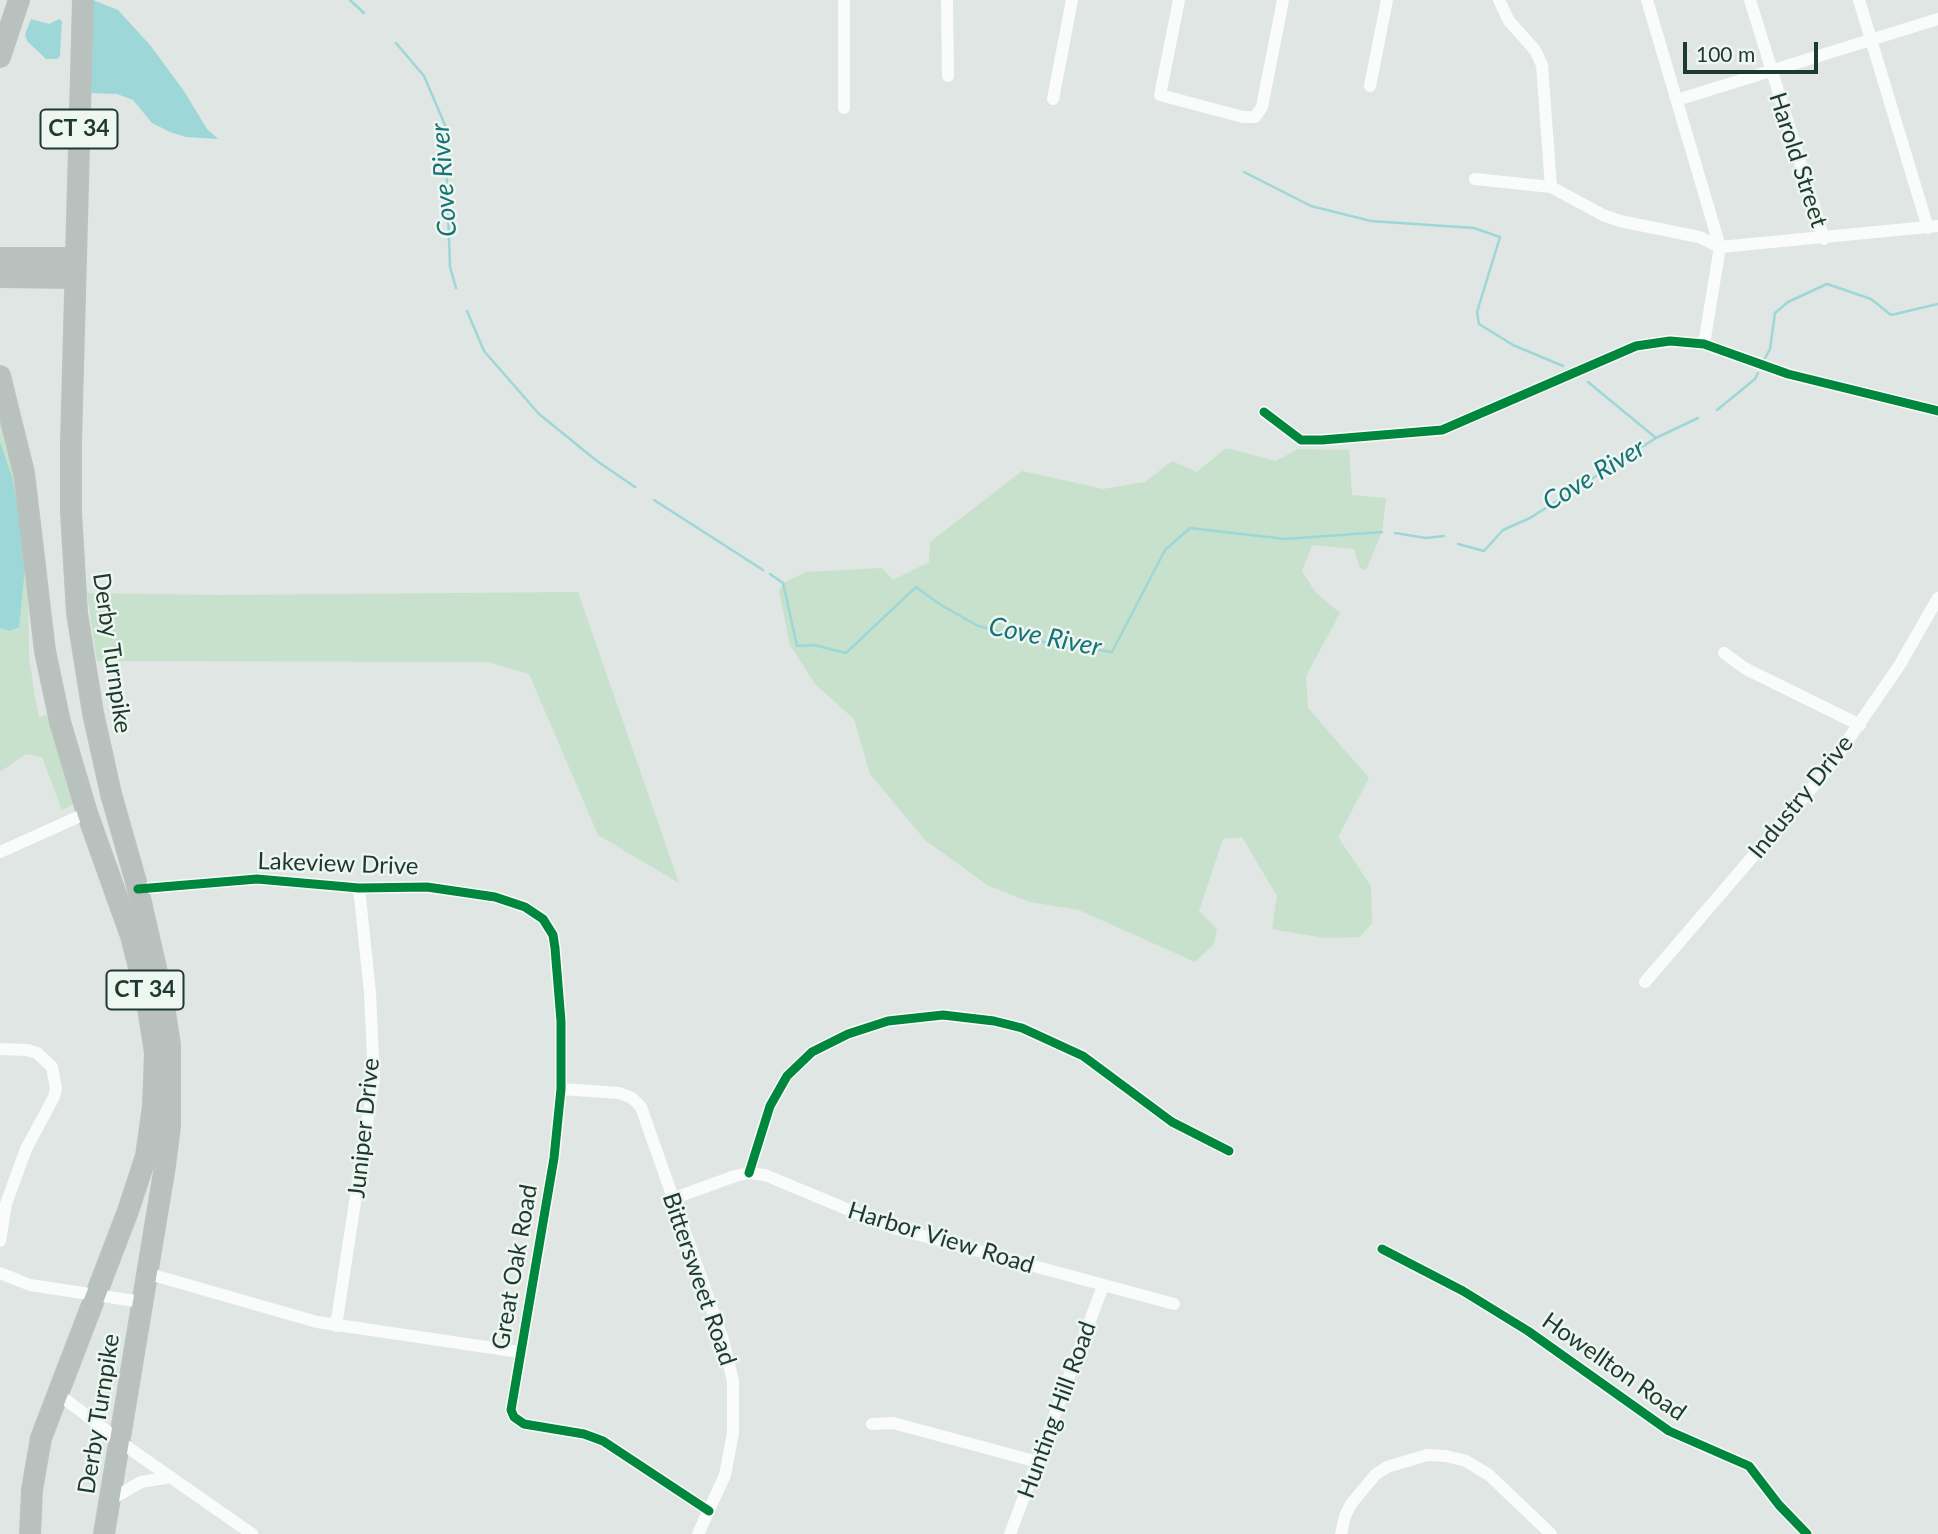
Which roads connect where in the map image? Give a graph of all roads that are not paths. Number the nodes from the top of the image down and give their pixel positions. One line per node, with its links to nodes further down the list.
1 (19, 0): 15 (highway)
2 (83, 0): 28 (highway, Derby Turnpike / CT 34)
3 (844, 0): 21 (street)
4 (947, 0): 17 (street)
5 (1072, 0): 19 (street)
6 (1179, 0): 7 (street)
7 (1283, 0)
8 (1387, 0): 18 (street)
9 (1499, 0): 23 (street)
10 (1647, 0): 20 (street)
11 (1750, 0): 16 (street, Harold Street)
12 (1859, 0): 14 (street)
13 (1938, 19): 14 (street)
14 (1870, 39): 16 (street); 24 (street)
15 (0, 57)
16 (1770, 71): 20 (street); 25 (street, Harold Street)
17 (948, 76)
18 (1370, 86)
19 (1053, 99)
20 (1677, 100): 26 (street)
21 (844, 108)
22 (1475, 179): 23 (street)
23 (1551, 187): 26 (street)
24 (1933, 227): 25 (street)
25 (1824, 239): 26 (street)
26 (1720, 247): 31 (street)
27 (0, 258): 28 (highway)
28 (75, 258): 30 (highway, Derby Turnpike / CT 34)
29 (0, 277): 30 (highway)
30 (75, 278): 41 (highway, Derby Turnpike / CT 34)
31 (1704, 344): 33 (street); 34 (street)
32 (0, 376): 38 (highway, Derby Turnpike / CT 34)
33 (1938, 411)
34 (1264, 412)
35 (1938, 598): 37 (street, Industry Drive)
36 (1724, 653): 37 (street)
37 (1860, 725): 43 (street, Industry Drive)
38 (88, 813): 39 (street); 54 (highway, Derby Turnpike / CT 34)
39 (0, 852)
40 (359, 888): 41 (street, Lakeview Drive); 42 (street, Lakeview Drive); 57 (street, Juniper Drive)
41 (138, 889): 52 (highway, Derby Turnpike / CT 34)
42 (533, 912): 45 (street, Great Oak Road)
43 (1645, 982)
44 (0, 1049): 49 (street)
45 (561, 1089): 48 (street, Bittersweet Road); 58 (street, Great Oak Road)
46 (1229, 1151): 47 (street)
47 (749, 1173): 48 (street); 53 (street, Harbor View Road)
48 (672, 1199): 65 (street, Bittersweet Road)
49 (0, 1241)
50 (1382, 1249): 73 (street, Howellton Road)
51 (0, 1273): 54 (street)
52 (146, 1273): 55 (highway, Derby Turnpike / CT 34); 57 (street)
53 (1103, 1286): 56 (street, Harbor View Road); 62 (street, Hunting Hill Road)
54 (96, 1295): 55 (street, Derby Turnpike); 59 (highway, Derby Turnpike / CT 34)
55 (142, 1302): 61 (highway, Derby Turnpike / CT 34)
56 (1174, 1304)
57 (336, 1326): 58 (street)
58 (520, 1352): 65 (street, Great Oak Road)
59 (57, 1393): 61 (street); 66 (highway, Derby Turnpike / CT 34)
60 (872, 1424): 62 (street)
61 (119, 1440): 63 (street); 64 (highway, Derby Turnpike / CT 34)
62 (1038, 1462): 70 (street, Hunting Hill Road)
63 (171, 1476): 64 (street); 68 (street)
64 (110, 1500): 67 (highway, Derby Turnpike / CT 34)
65 (709, 1511): 69 (street, Bittersweet Road)
66 (30, 1534)
67 (104, 1534)
68 (253, 1534)
69 (698, 1534)
70 (1010, 1534)
71 (1341, 1534): 72 (street)
72 (1551, 1534)
73 (1807, 1534)

